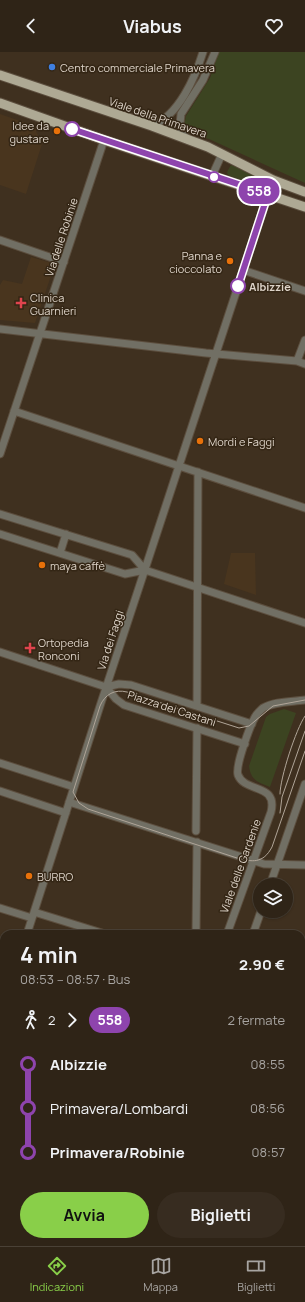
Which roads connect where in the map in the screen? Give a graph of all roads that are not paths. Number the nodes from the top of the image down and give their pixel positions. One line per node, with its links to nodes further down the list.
1 (203, 52): 5 (street)
2 (215, 52): 7 (street)
3 (0, 75): 5 (main road, Viale della Primavera)
4 (0, 103): 6 (main road)
5 (152, 126): 7 (main road, Viale della Primavera)
6 (104, 140): 9 (main road); 15 (street, Via delle Robinie)
7 (188, 140): 8 (main road, Viale della Primavera)
8 (222, 154): 9 (street); 10 (main road, Viale della Primavera)
9 (212, 176): 12 (main road)
10 (273, 180): 11 (main road, Viale della Primavera); 12 (street, Via dei Faggi)
11 (305, 192)
12 (268, 194): 13 (main road); 16 (street, Via dei Faggi)
13 (305, 207)
14 (0, 240): 15 (street)
15 (64, 262): 19 (street, Via delle Robinie)
16 (243, 270): 17 (street); 21 (street, Via dei Faggi)
17 (305, 291)
18 (0, 329): 19 (street)
19 (40, 334): 21 (street); 24 (street, Via delle Robinie)
20 (305, 340): 22 (street)
21 (216, 354): 22 (street); 26 (street, Via dei Faggi)
22 (297, 361): 23 (street)
23 (305, 364)
24 (14, 411): 25 (street, Via delle Robinie); 26 (street)
25 (0, 454)
26 (178, 465): 27 (street); 33 (street, Via dei Faggi)
27 (198, 472): 28 (street); 34 (street)
28 (305, 508)
29 (0, 514): 31 (street)
30 (0, 534): 32 (street)
31 (66, 534): 32 (street); 33 (street)
32 (60, 553): 33 (street)
33 (145, 570): 34 (street); 37 (street, Via dei Faggi)
34 (197, 586): 35 (street); 39 (street)
35 (305, 623)
36 (0, 652): 37 (street)
37 (106, 688): 39 (street, Piazza dei Castani); 41 (street, Piazza dei Castani); 45 (street, Via dei Faggi)
38 (305, 700): 40 (street)
39 (197, 705): 40 (street, Piazza dei Castani)
40 (252, 724): 42 (street)
41 (197, 728): 42 (street, Piazza dei Castani); 50 (street)
42 (245, 744): 52 (street, Viale delle Gardenie)
43 (0, 763): 45 (street)
44 (305, 784): 47 (street)
45 (74, 788): 48 (street, Via dei Faggi)
46 (0, 791): 49 (street)
47 (302, 801): 53 (street)
48 (70, 802): 49 (street, Via dei Faggi); 51 (street)
49 (66, 813): 57 (street, Via dei Faggi)
50 (196, 832)
51 (196, 842): 52 (street); 61 (street)
52 (254, 861): 53 (street); 62 (street, Viale delle Gardenie)
53 (277, 865): 54 (street); 55 (street)
54 (305, 865)
55 (272, 878)
56 (0, 908): 57 (street)
57 (33, 915): 59 (street, Via dei Faggi); 60 (street)
58 (259, 918): 63 (street)
59 (28, 930)
60 (90, 930)
61 (196, 930)
62 (228, 930)
63 (254, 930)

